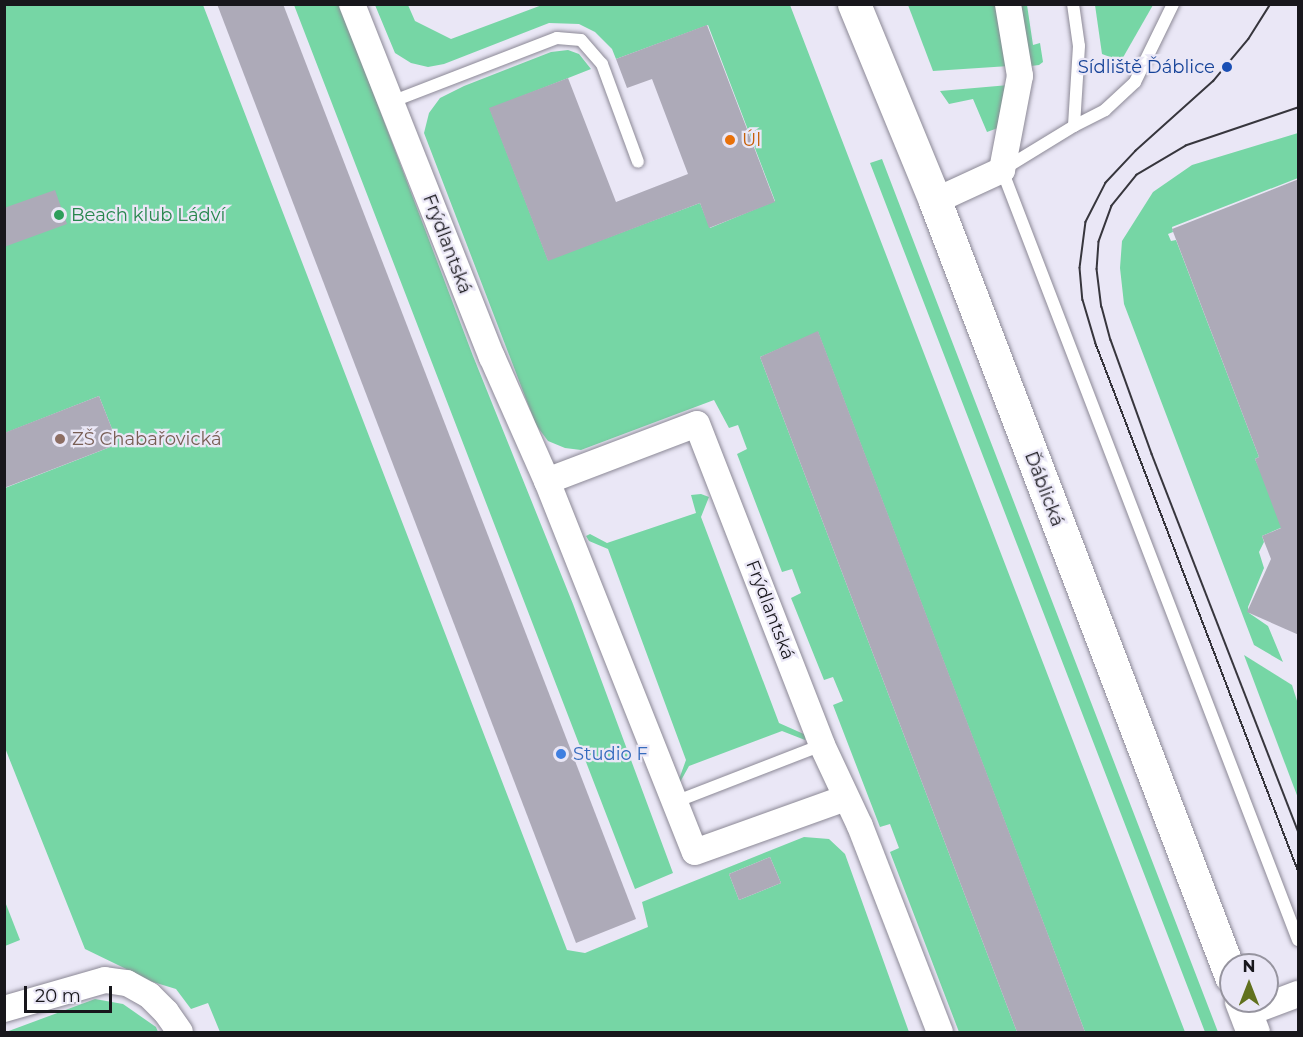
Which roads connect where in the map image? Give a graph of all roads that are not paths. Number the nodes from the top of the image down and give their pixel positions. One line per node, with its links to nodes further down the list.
1 (352, 4): 6 (street, Frýdlantská)
2 (854, 4): 10 (main road, Ďáblická)
3 (1008, 4): 9 (street)
4 (1073, 4): 7 (lane)
5 (1173, 4): 7 (lane)
6 (391, 102): 8 (lane); 11 (street, Frýdlantská)
7 (1074, 126): 9 (lane)
8 (638, 162)
9 (1002, 170): 10 (street); 15 (lane)
10 (934, 201): 16 (main road, Ďáblická)
11 (547, 481): 12 (street, Frýdlantská); 14 (street, Frýdlantská)
12 (822, 745): 13 (street, Frýdlantská); 14 (lane)
13 (846, 798): 14 (street, Frýdlantská); 21 (street, Frýdlantská)
14 (675, 802)
15 (1299, 940)
16 (1222, 953)
17 (1299, 994): 19 (street)
18 (4, 1010): 20 (street)
19 (1246, 1016)
20 (180, 1032)
21 (940, 1032)

